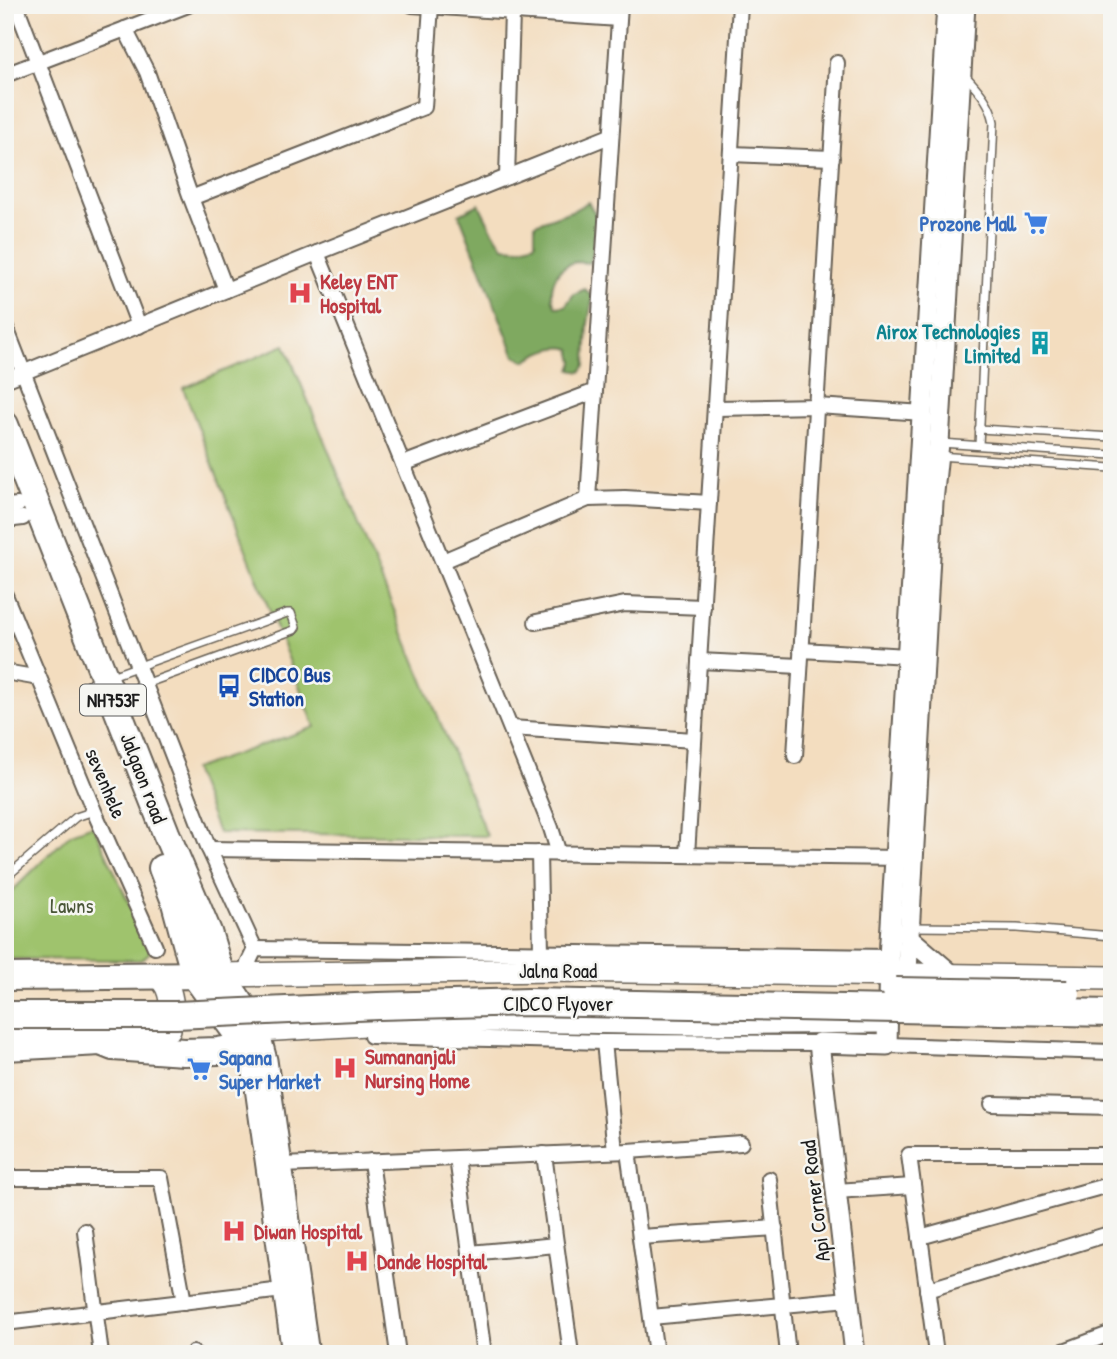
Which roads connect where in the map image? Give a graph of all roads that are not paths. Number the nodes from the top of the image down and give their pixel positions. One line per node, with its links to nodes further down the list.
1 (16, 5): 11 (street)
2 (188, 5): 10 (street)
3 (412, 5): 7 (street)
4 (740, 5): 16 (street)
5 (947, 5): 29 (street)
6 (965, 5): 13 (street)
7 (430, 6): 8 (street); 19 (street)
8 (512, 12): 9 (street); 18 (street)
9 (620, 12): 15 (street)
10 (125, 29): 11 (street); 19 (street)
11 (38, 63): 14 (street); 23 (street)
12 (837, 63): 17 (street)
13 (960, 70): 31 (lane); 34 (street)
14 (5, 75)
15 (610, 136): 18 (street); 26 (street)
16 (731, 154): 17 (street); 28 (street)
17 (832, 158): 27 (street)
18 (507, 177): 20 (street)
19 (191, 198): 21 (street)
20 (317, 253): 21 (street); 36 (street)
21 (226, 290): 23 (street)
22 (5, 325): 24 (street)
23 (139, 326): 24 (street)
24 (24, 373): 25 (street); 49 (street)
25 (5, 380)
26 (593, 392): 36 (street); 39 (street)
27 (817, 406): 28 (street); 29 (street); 46 (street)
28 (715, 408): 40 (street)
29 (924, 413): 34 (street)
30 (5, 425): 53 (highway, Jalgaon road / NH753F)
31 (979, 429): 32 (lane); 33 (lane)
32 (1112, 437)
33 (979, 445): 34 (lane); 35 (lane)
34 (930, 448): 37 (lane); 47 (street); 63 (street)
35 (1112, 455)
36 (403, 464): 42 (street)
37 (1112, 468)
38 (5, 473): 41 (highway, Jalgaon road / NH753F)
39 (588, 499): 40 (street); 42 (street)
40 (709, 503): 44 (street)
41 (13, 512): 53 (highway, Jalgaon road / NH753F)
42 (443, 561): 55 (street)
43 (5, 596): 52 (street, sevenhele)
44 (703, 607): 45 (street); 48 (street)
45 (536, 622)
46 (801, 650): 47 (street); 50 (street)
47 (908, 656): 63 (street)
48 (699, 662): 50 (street); 56 (street)
49 (138, 666): 53 (lane); 54 (street); 54 (lane)
50 (800, 666): 57 (street)
51 (5, 672): 52 (street)
52 (39, 678): 58 (street, sevenhele)
53 (97, 682): 71 (highway, Jalgaon road / NH753F); 74 (highway, Jalgaon road / NH753F)
54 (145, 684): 59 (street)
55 (511, 728): 56 (street); 61 (street)
56 (694, 740): 62 (street)
57 (794, 756)
58 (94, 811): 64 (lane); 67 (street, sevenhele)
59 (209, 849): 60 (street); 68 (street)
60 (539, 853): 61 (street); 69 (street)
61 (559, 854): 62 (street)
62 (687, 855): 63 (street)
63 (905, 858): 65 (street); 70 (street)
64 (5, 878)
65 (908, 932): 66 (lane); 70 (street); 72 (street)
66 (1112, 936)
67 (155, 947)
68 (255, 949): 69 (street); 71 (street)
69 (541, 952): 70 (street)
70 (895, 969): 71 (main road, Jalna Road); 72 (main road, Jalna Road); 81 (street)
71 (232, 974): 74 (highway, Jalna Road); 86 (highway, Jalgaon road)
72 (952, 975): 76 (main road, Jalna Road)
73 (158, 976): 74 (highway, Jalna Road); 75 (highway, Jalna Road); 84 (main road)
74 (195, 976): 86 (highway)
75 (5, 977)
76 (1112, 978)
77 (1112, 995): 78 (highway, CIDCO Flyover, bridge)
78 (5, 998)
79 (1112, 1013): 80 (highway, CIDCO Flyover, bridge)
80 (5, 1015)
81 (897, 1021): 82 (main road); 86 (main road); 89 (street)
82 (1112, 1025)
83 (5, 1033): 84 (highway)
84 (81, 1034): 90 (highway)
85 (371, 1036): 87 (street)
86 (253, 1038): 90 (highway); 101 (street); 114 (street)
87 (604, 1042): 88 (street); 96 (street)
88 (819, 1044): 89 (street); 106 (street, Api Corner Road)
89 (887, 1045): 91 (street)
90 (113, 1047): 92 (street)
91 (1112, 1052)
92 (5, 1053)
93 (992, 1104): 94 (street)
94 (1112, 1107)
95 (741, 1143): 96 (street)
96 (622, 1151): 97 (street); 110 (street)
97 (544, 1154): 99 (street); 112 (street)
98 (1112, 1155): 105 (street)
99 (457, 1158): 100 (street); 113 (street)
100 (371, 1161): 101 (street); 126 (street)
101 (282, 1165): 125 (street)
102 (5, 1178): 117 (street)
103 (769, 1179): 107 (street)
104 (1112, 1184): 111 (street)
105 (914, 1186): 106 (street); 111 (street)
106 (836, 1191): 116 (street, Api Corner Road)
107 (775, 1228): 110 (street); 118 (street)
108 (85, 1231): 119 (street)
109 (1112, 1233): 115 (street)
110 (640, 1237): 120 (street)
111 (920, 1237): 115 (street)
112 (556, 1245): 113 (street); 128 (street)
113 (470, 1253): 127 (street)
114 (282, 1290): 117 (street); 124 (street)
115 (927, 1290): 132 (street)
116 (849, 1298): 118 (street); 131 (street, Api Corner Road)
117 (184, 1301): 119 (street)
118 (783, 1305): 120 (street); 130 (street)
119 (95, 1312): 121 (street); 123 (street)
120 (651, 1317): 129 (street)
121 (5, 1324)
122 (1112, 1334): 133 (street)
123 (101, 1354)
124 (292, 1354)
125 (309, 1354)
126 (398, 1354)
127 (484, 1354)
128 (571, 1354)
129 (656, 1354)
130 (788, 1354)
131 (855, 1354)
132 (936, 1354)
133 (1056, 1354)

